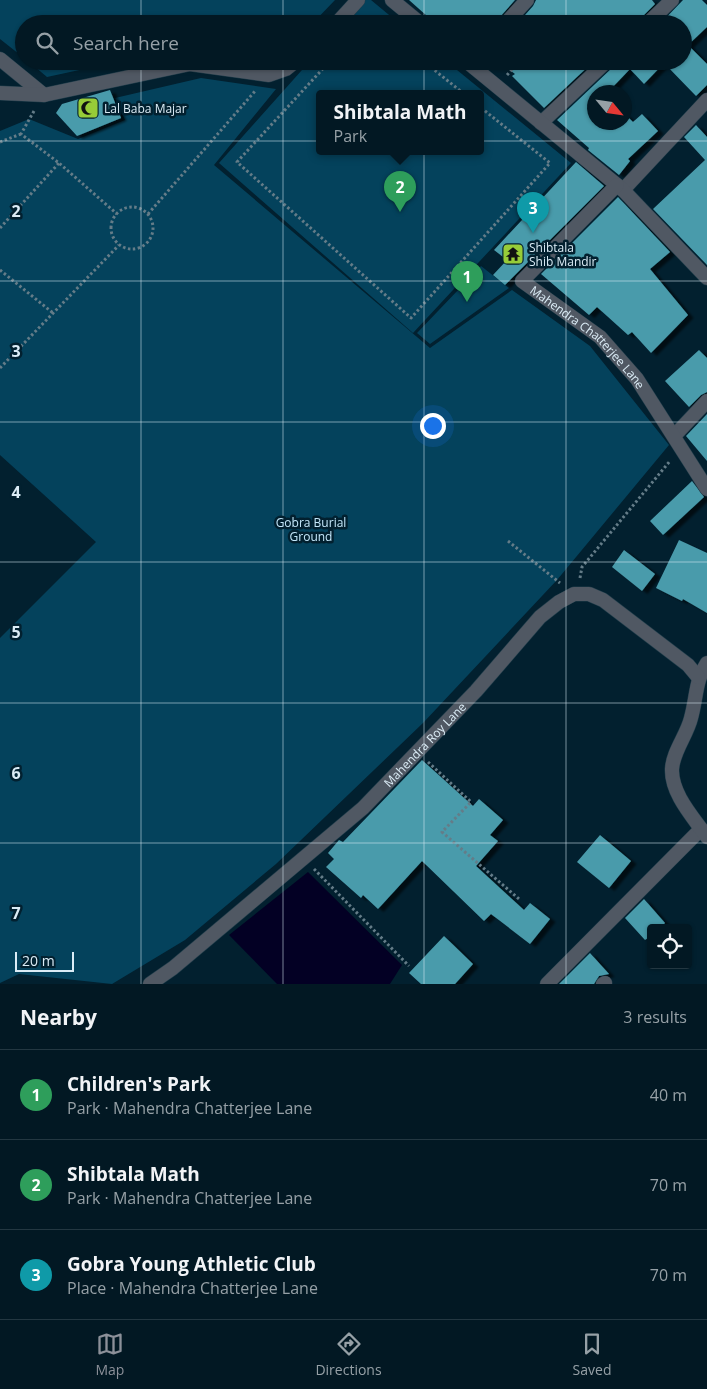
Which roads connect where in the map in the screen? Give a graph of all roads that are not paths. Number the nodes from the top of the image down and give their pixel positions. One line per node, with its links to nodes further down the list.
1 (358, 0): 5 (street)
2 (392, 0): 6 (street)
3 (527, 0): 7 (street)
4 (672, 0): 8 (street)
5 (344, 15)
6 (410, 15)
7 (513, 15)
8 (656, 15)
9 (0, 59): 16 (street)
10 (162, 70): 16 (street)
11 (233, 70): 12 (street)
12 (283, 70)
13 (478, 70): 18 (street)
14 (597, 70): 18 (street)
15 (0, 93): 16 (street)
16 (44, 95)
17 (707, 100): 19 (street)
18 (541, 123): 19 (street)
19 (620, 188): 20 (street); 22 (street, Mahendra Chatterjee Lane)
20 (707, 278)
21 (707, 401): 22 (street)
22 (678, 441): 23 (street, Mahendra Chatterjee Lane)
23 (707, 489)
24 (707, 663): 25 (street)
25 (698, 677): 26 (street); 27 (street, Mahendra Roy Lane)
26 (704, 833): 28 (street)
27 (150, 984)
28 (547, 984)

